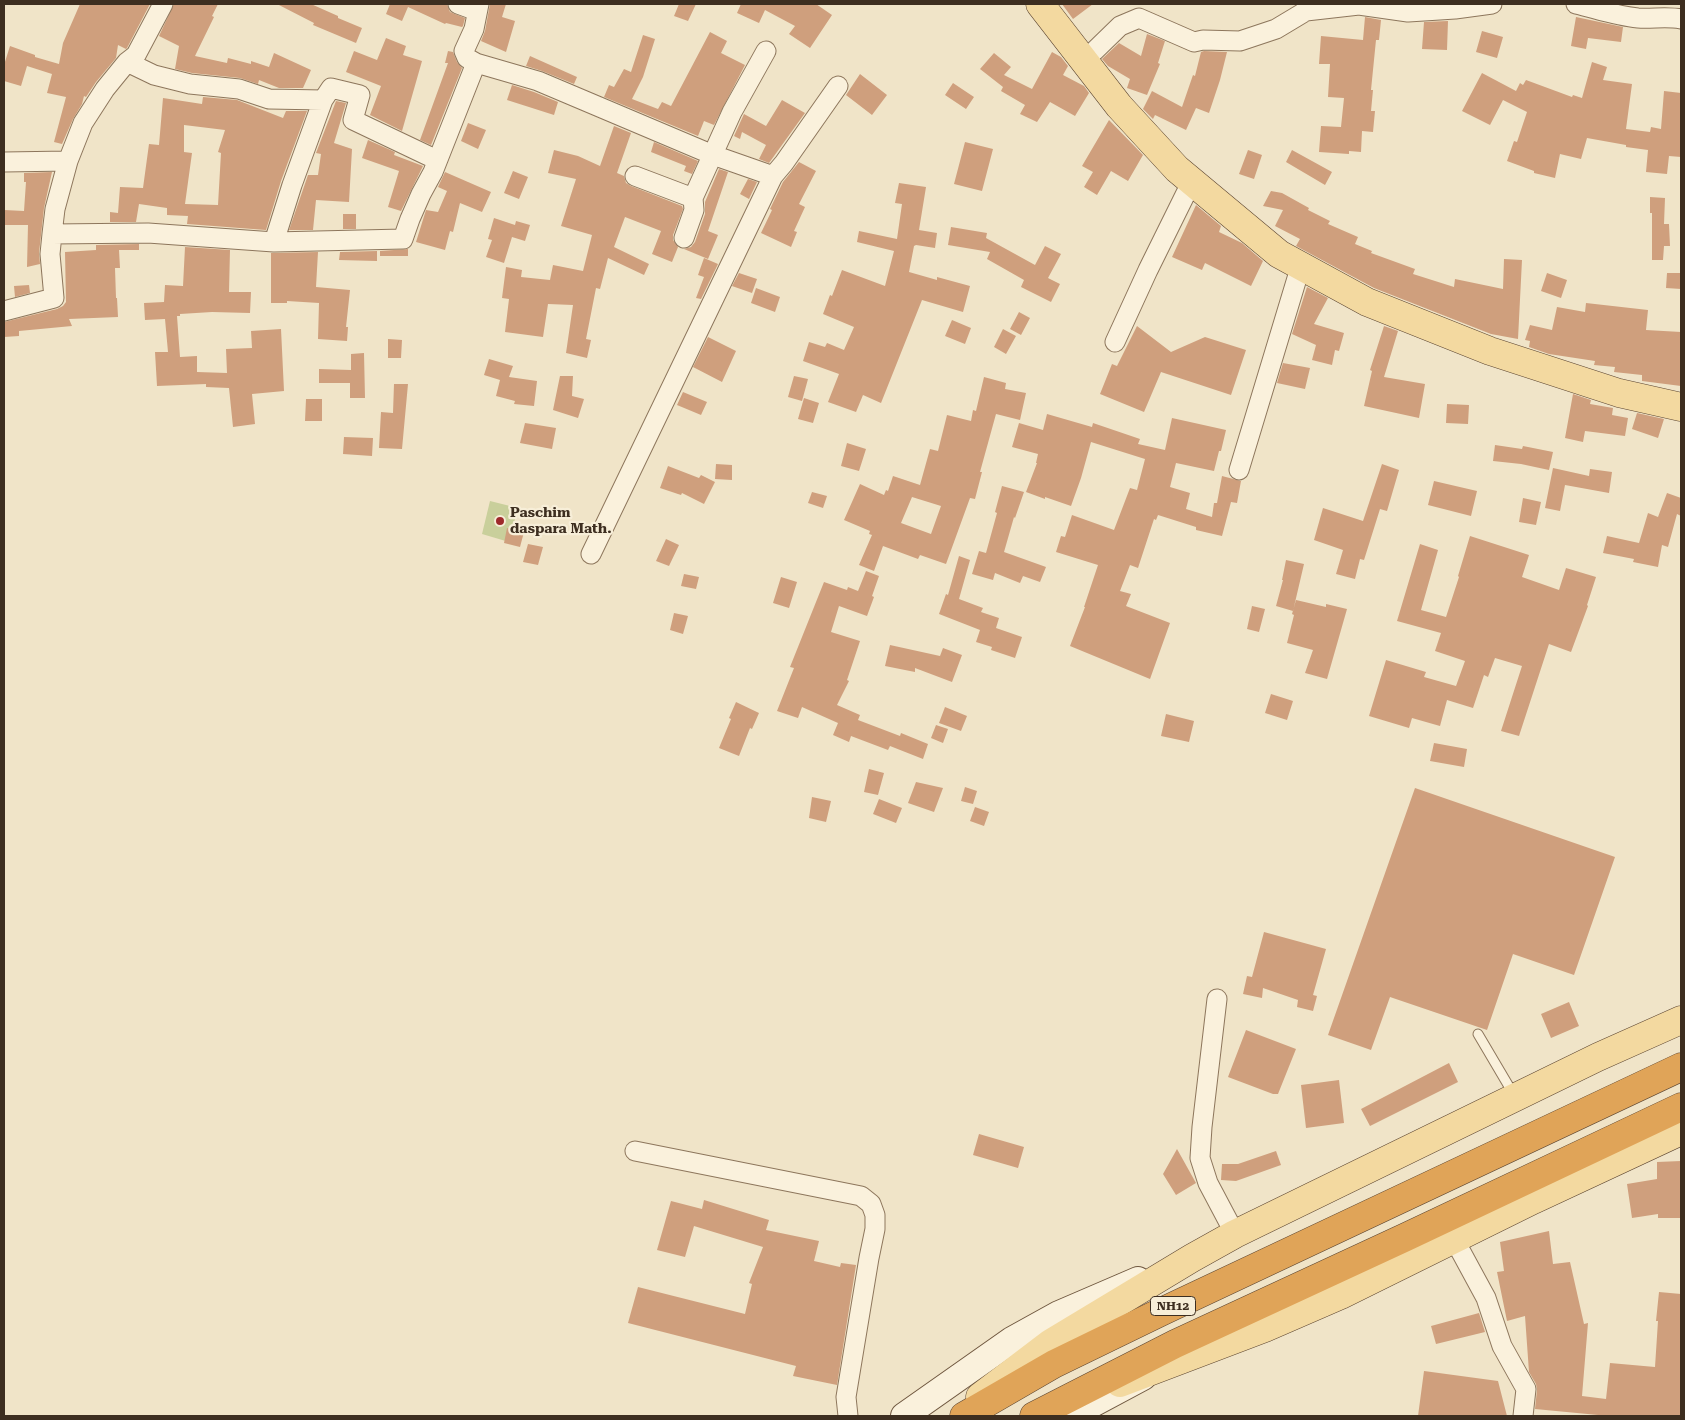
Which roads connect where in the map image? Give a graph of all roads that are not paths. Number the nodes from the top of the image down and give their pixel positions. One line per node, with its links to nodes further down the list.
1 (162, 4): 10 (street)
2 (458, 4): 6 (street)
3 (1040, 4): 9 (main road)
4 (1492, 4): 9 (street)
5 (1576, 4): 7 (street)
6 (478, 7): 11 (street)
7 (1681, 19)
8 (766, 50): 14 (street)
9 (1084, 61): 20 (main road)
10 (128, 62): 13 (street); 16 (street)
11 (476, 63): 14 (street); 15 (street)
12 (838, 86): 19 (street)
13 (323, 100): 15 (street); 24 (street)
14 (712, 155): 19 (street); 21 (street)
15 (437, 160): 24 (street)
16 (68, 161): 17 (street); 22 (street)
17 (4, 162)
18 (635, 176): 21 (street)
19 (773, 176): 30 (street)
20 (1192, 181): 25 (main road); 27 (street)
21 (693, 198): 23 (street)
22 (52, 234): 24 (street); 26 (street)
23 (684, 238)
24 (274, 242)
25 (1301, 265): 28 (main road); 29 (street)
26 (4, 312)
27 (1115, 342)
28 (1681, 408)
29 (1239, 470)
30 (590, 554)
31 (1217, 1000): 39 (street)
32 (1681, 1020): 35 (main road)
33 (1478, 1034): 35 (lane)
34 (1681, 1067): 47 (highway, NH12)
35 (1515, 1098): 39 (main road)
36 (1681, 1107): 43 (highway, NH12)
37 (1681, 1131): 40 (main road)
38 (635, 1151): 44 (street)
39 (1236, 1234): 41 (main road)
40 (1454, 1240): 42 (main road); 49 (street)
41 (1192, 1258): 45 (street); 46 (main road)
42 (1176, 1362): 43 (main road); 48 (street)
43 (1036, 1415)
44 (848, 1416)
45 (904, 1416)
46 (955, 1416)
47 (964, 1416)
48 (1070, 1416)
49 (1523, 1416)

